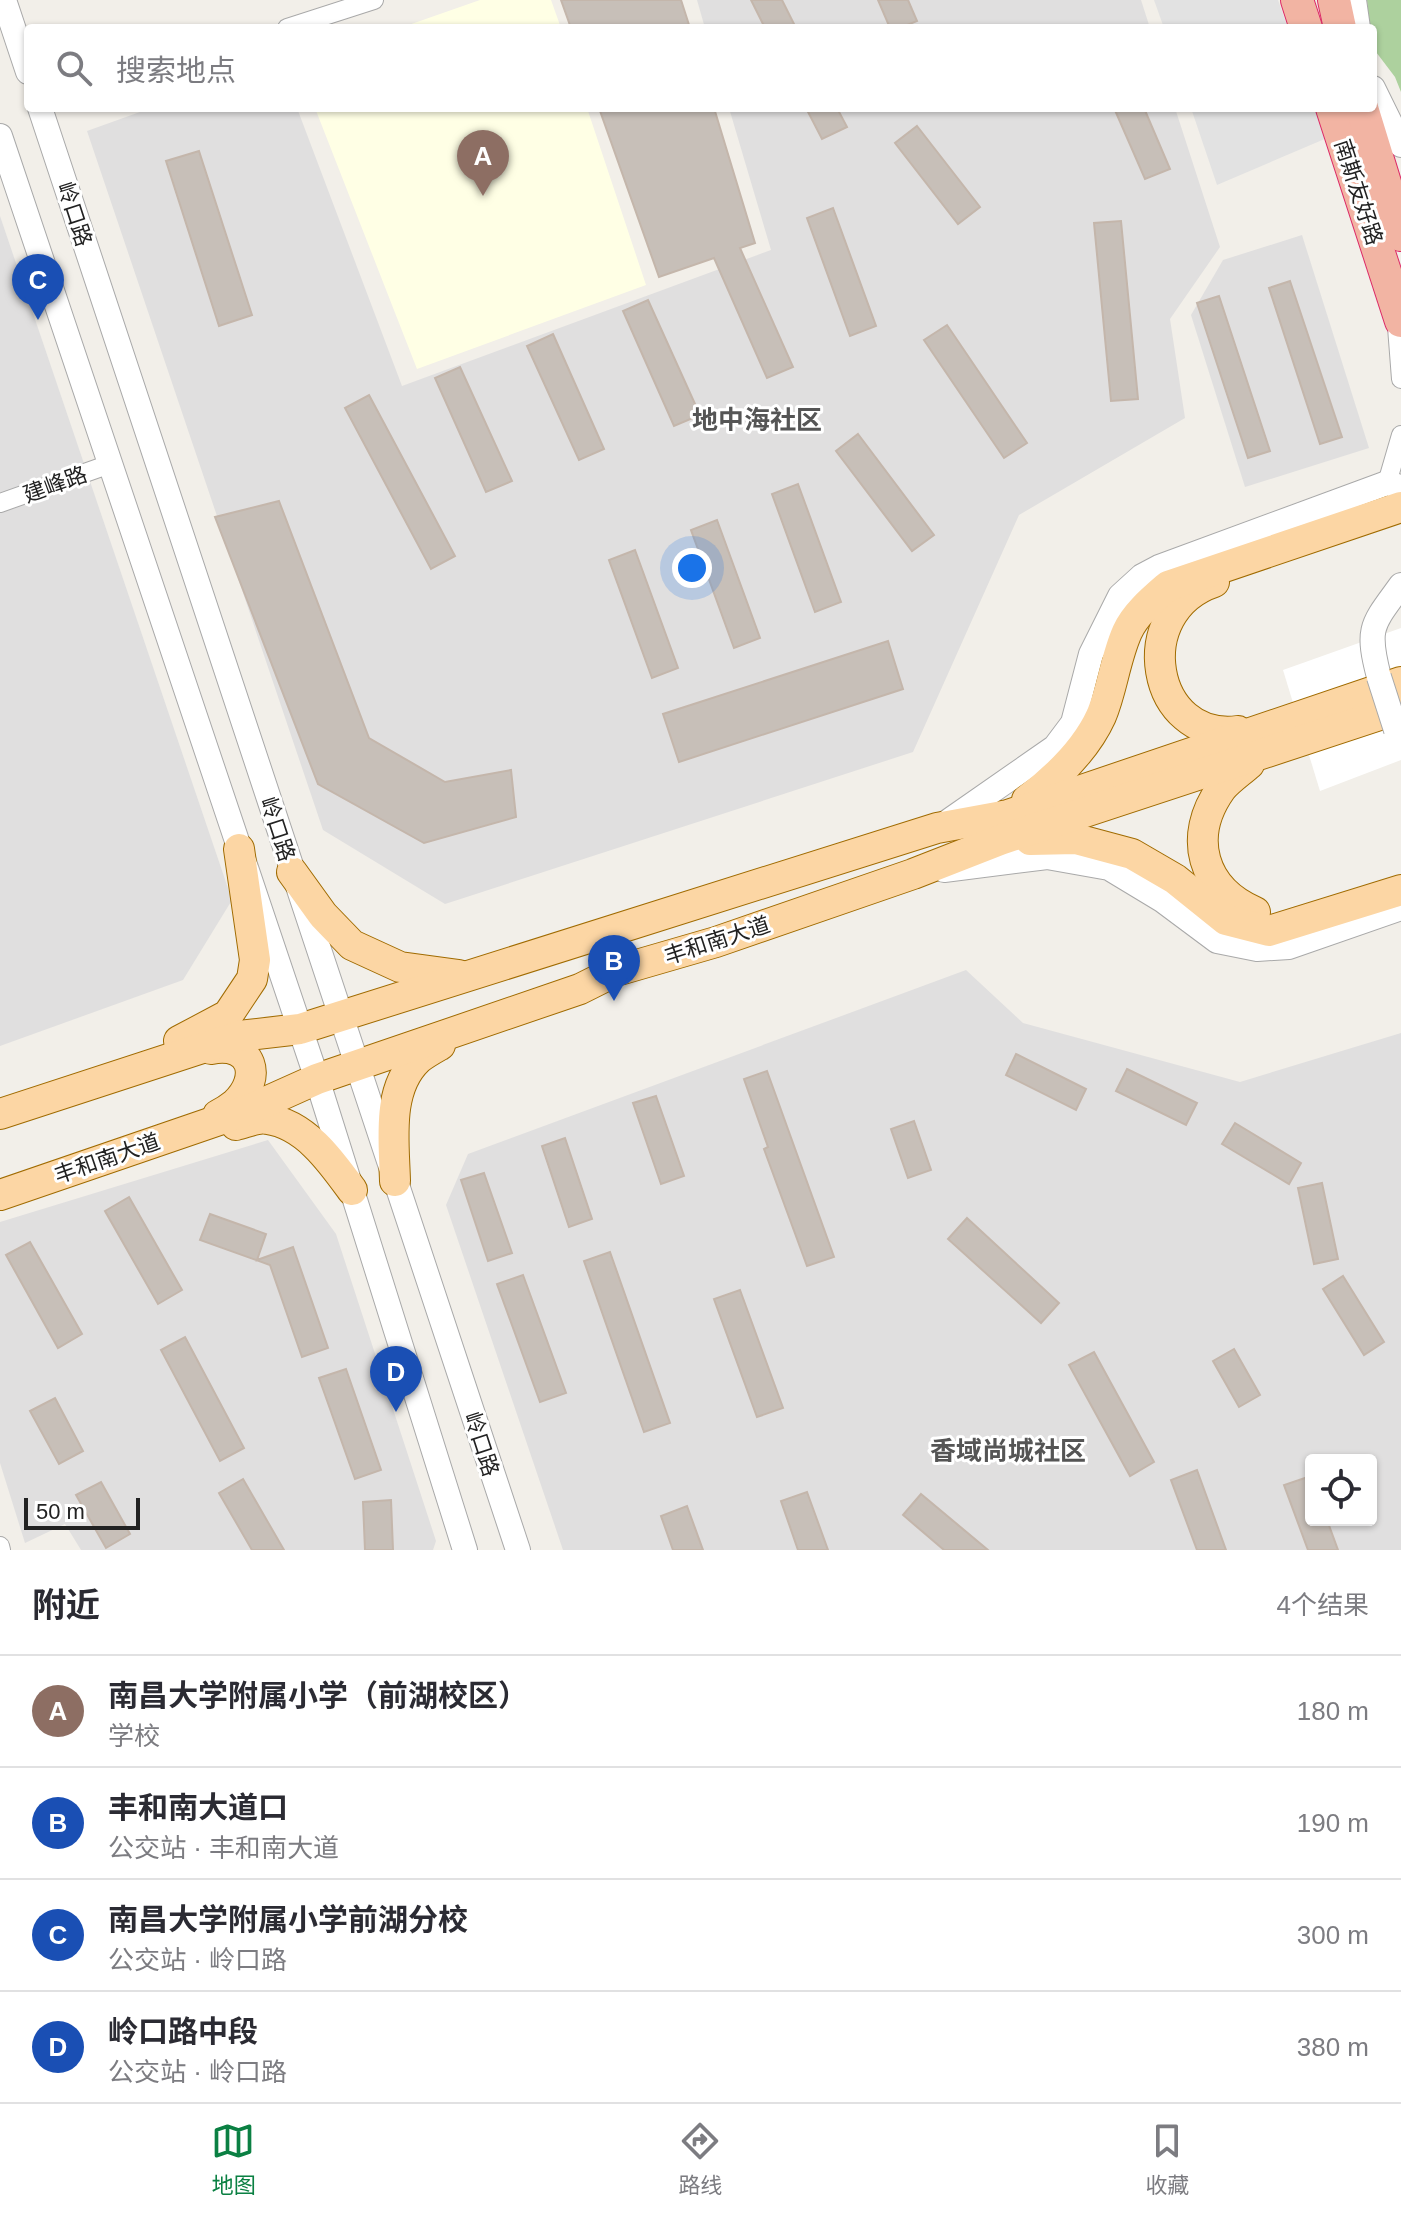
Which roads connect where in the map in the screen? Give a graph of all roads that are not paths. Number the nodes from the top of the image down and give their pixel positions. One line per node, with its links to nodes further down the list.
1 (4, 0): 10 (street)
2 (374, 0): 6 (street)
3 (1297, 0): 7 (highway)
4 (1334, 0): 8 (highway)
5 (1354, 0): 9 (street)
6 (299, 24)
7 (1305, 24)
8 (1339, 24)
9 (1357, 24)
10 (24, 60)
11 (1377, 96): 16 (street)
12 (41, 112): 32 (street, 岭口路)
13 (1333, 112): 18 (highway, 南斯友好路)
14 (1363, 112): 17 (highway, 南斯友好路)
15 (0, 136): 21 (street, 岭口路)
16 (1401, 145)
17 (1401, 235)
18 (1398, 313): 19 (street)
19 (1401, 379)
20 (1401, 435): 22 (street)
21 (110, 464): 23 (street, 建峰路); 31 (street, 岭口路)
22 (1398, 502): 27 (main road); 29 (main road); 30 (street)
23 (0, 503)
24 (1401, 585): 25 (street)
25 (1390, 680): 26 (street, bridge); 27 (main road)
26 (1399, 727): 28 (main road, 丰和南大道)
27 (1264, 728): 29 (main road, 丰和南大道)
28 (1256, 757): 29 (main road, 丰和南大道); 34 (main road)
29 (1004, 827): 30 (main road, 丰和南大道); 33 (main road, 丰和南大道); 35 (main road)
30 (937, 828): 37 (main road, 丰和南大道)
31 (239, 849): 39 (street, 岭口路); 44 (main road)
32 (292, 872): 37 (main road); 38 (street, 岭口路)
33 (913, 874): 36 (street); 40 (main road, 丰和南大道)
34 (1401, 881)
35 (1401, 890)
36 (1401, 908)
37 (469, 976): 38 (main road, 丰和南大道)
38 (340, 1017): 39 (main road, 丰和南大道); 42 (street, 岭口路)
39 (300, 1029): 41 (main road, 丰和南大道); 43 (street, 岭口路)
40 (463, 1030): 42 (main road, 丰和南大道); 50 (main road)
41 (179, 1056): 44 (main road, 丰和南大道); 45 (main road)
42 (357, 1066): 43 (main road, 丰和南大道); 50 (street, 岭口路)
43 (317, 1079): 45 (main road); 47 (main road, 丰和南大道); 51 (street, 岭口路)
44 (102, 1081): 46 (main road, 丰和南大道)
45 (244, 1092): 47 (main road); 49 (main road)
46 (0, 1114)
47 (203, 1125): 48 (main road, 丰和南大道)
48 (132, 1149): 49 (main road, 丰和南大道); 51 (main road)
49 (70, 1171): 52 (main road, 丰和南大道)
50 (395, 1181): 54 (street, 岭口路)
51 (352, 1190): 53 (street, 岭口路)
52 (0, 1195)
53 (465, 1550)
54 (518, 1550)

